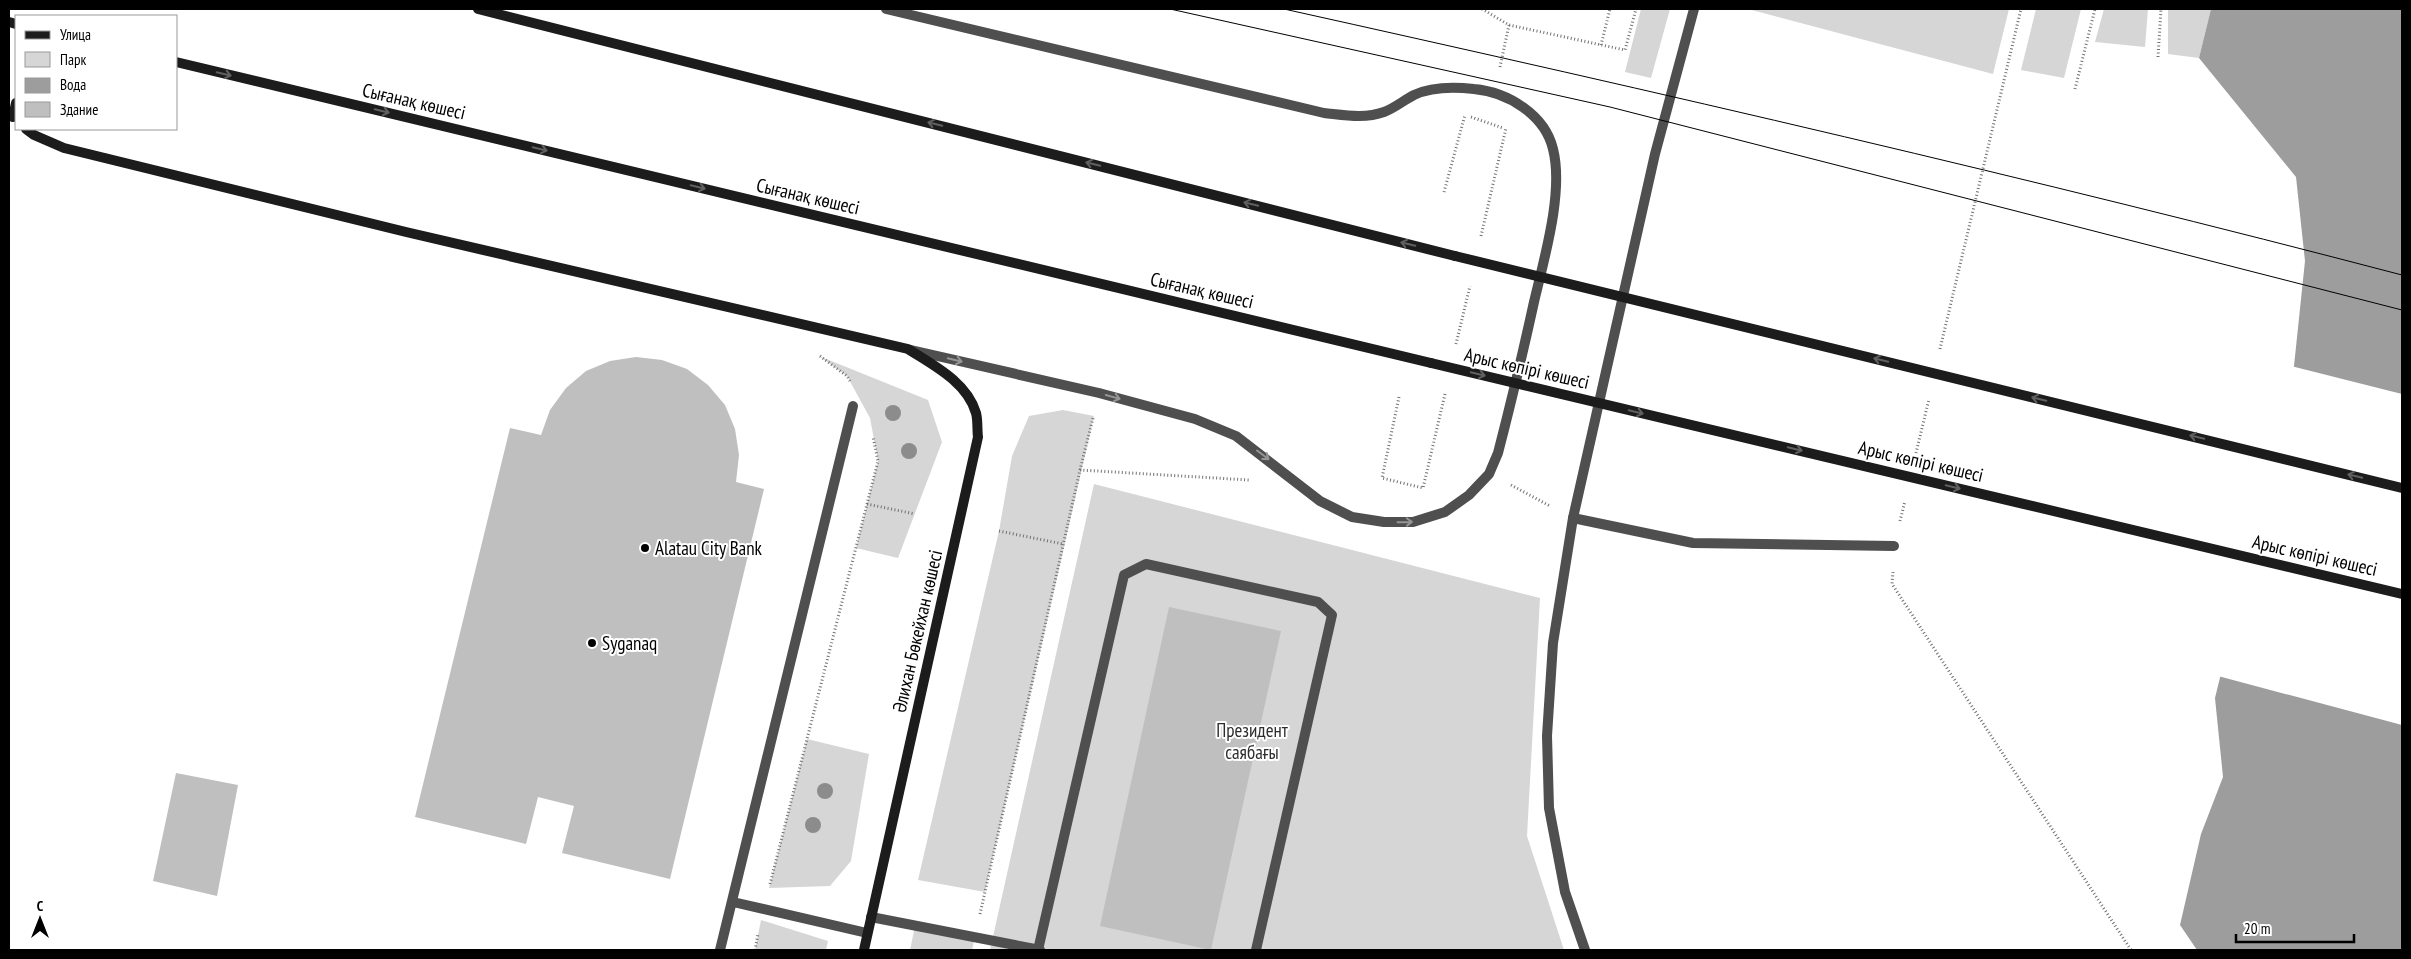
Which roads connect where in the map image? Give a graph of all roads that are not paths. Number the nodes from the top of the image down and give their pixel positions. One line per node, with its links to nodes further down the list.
1 (478, 9): 9 (main road, one-way to 1, bridge)
2 (886, 9): 6 (street, one-way to 2)
3 (1694, 9): 10 (street)
4 (178, 62): 7 (main road, Сығанақ көшесі, one-way to 7)
5 (27, 130): 6 (main road)
6 (908, 349): 14 (main road, Әлихан Бөкейхан көшесі)
7 (1431, 363): 12 (main road, Арыс көпірі көшесі, one-way to 12, bridge)
8 (853, 406): 13 (street)
9 (2402, 488)
10 (1573, 518): 11 (street); 20 (street)
11 (1894, 546)
12 (2402, 594)
13 (733, 902): 15 (street); 16 (street)
14 (871, 917): 15 (main road, Әлихан Бөкейхан көшесі); 18 (street)
15 (867, 934): 17 (main road, Әлихан Бөкейхан көшесі)
16 (720, 950)
17 (864, 950)
18 (1039, 950): 19 (street)
19 (1256, 950)
20 (1585, 950)

